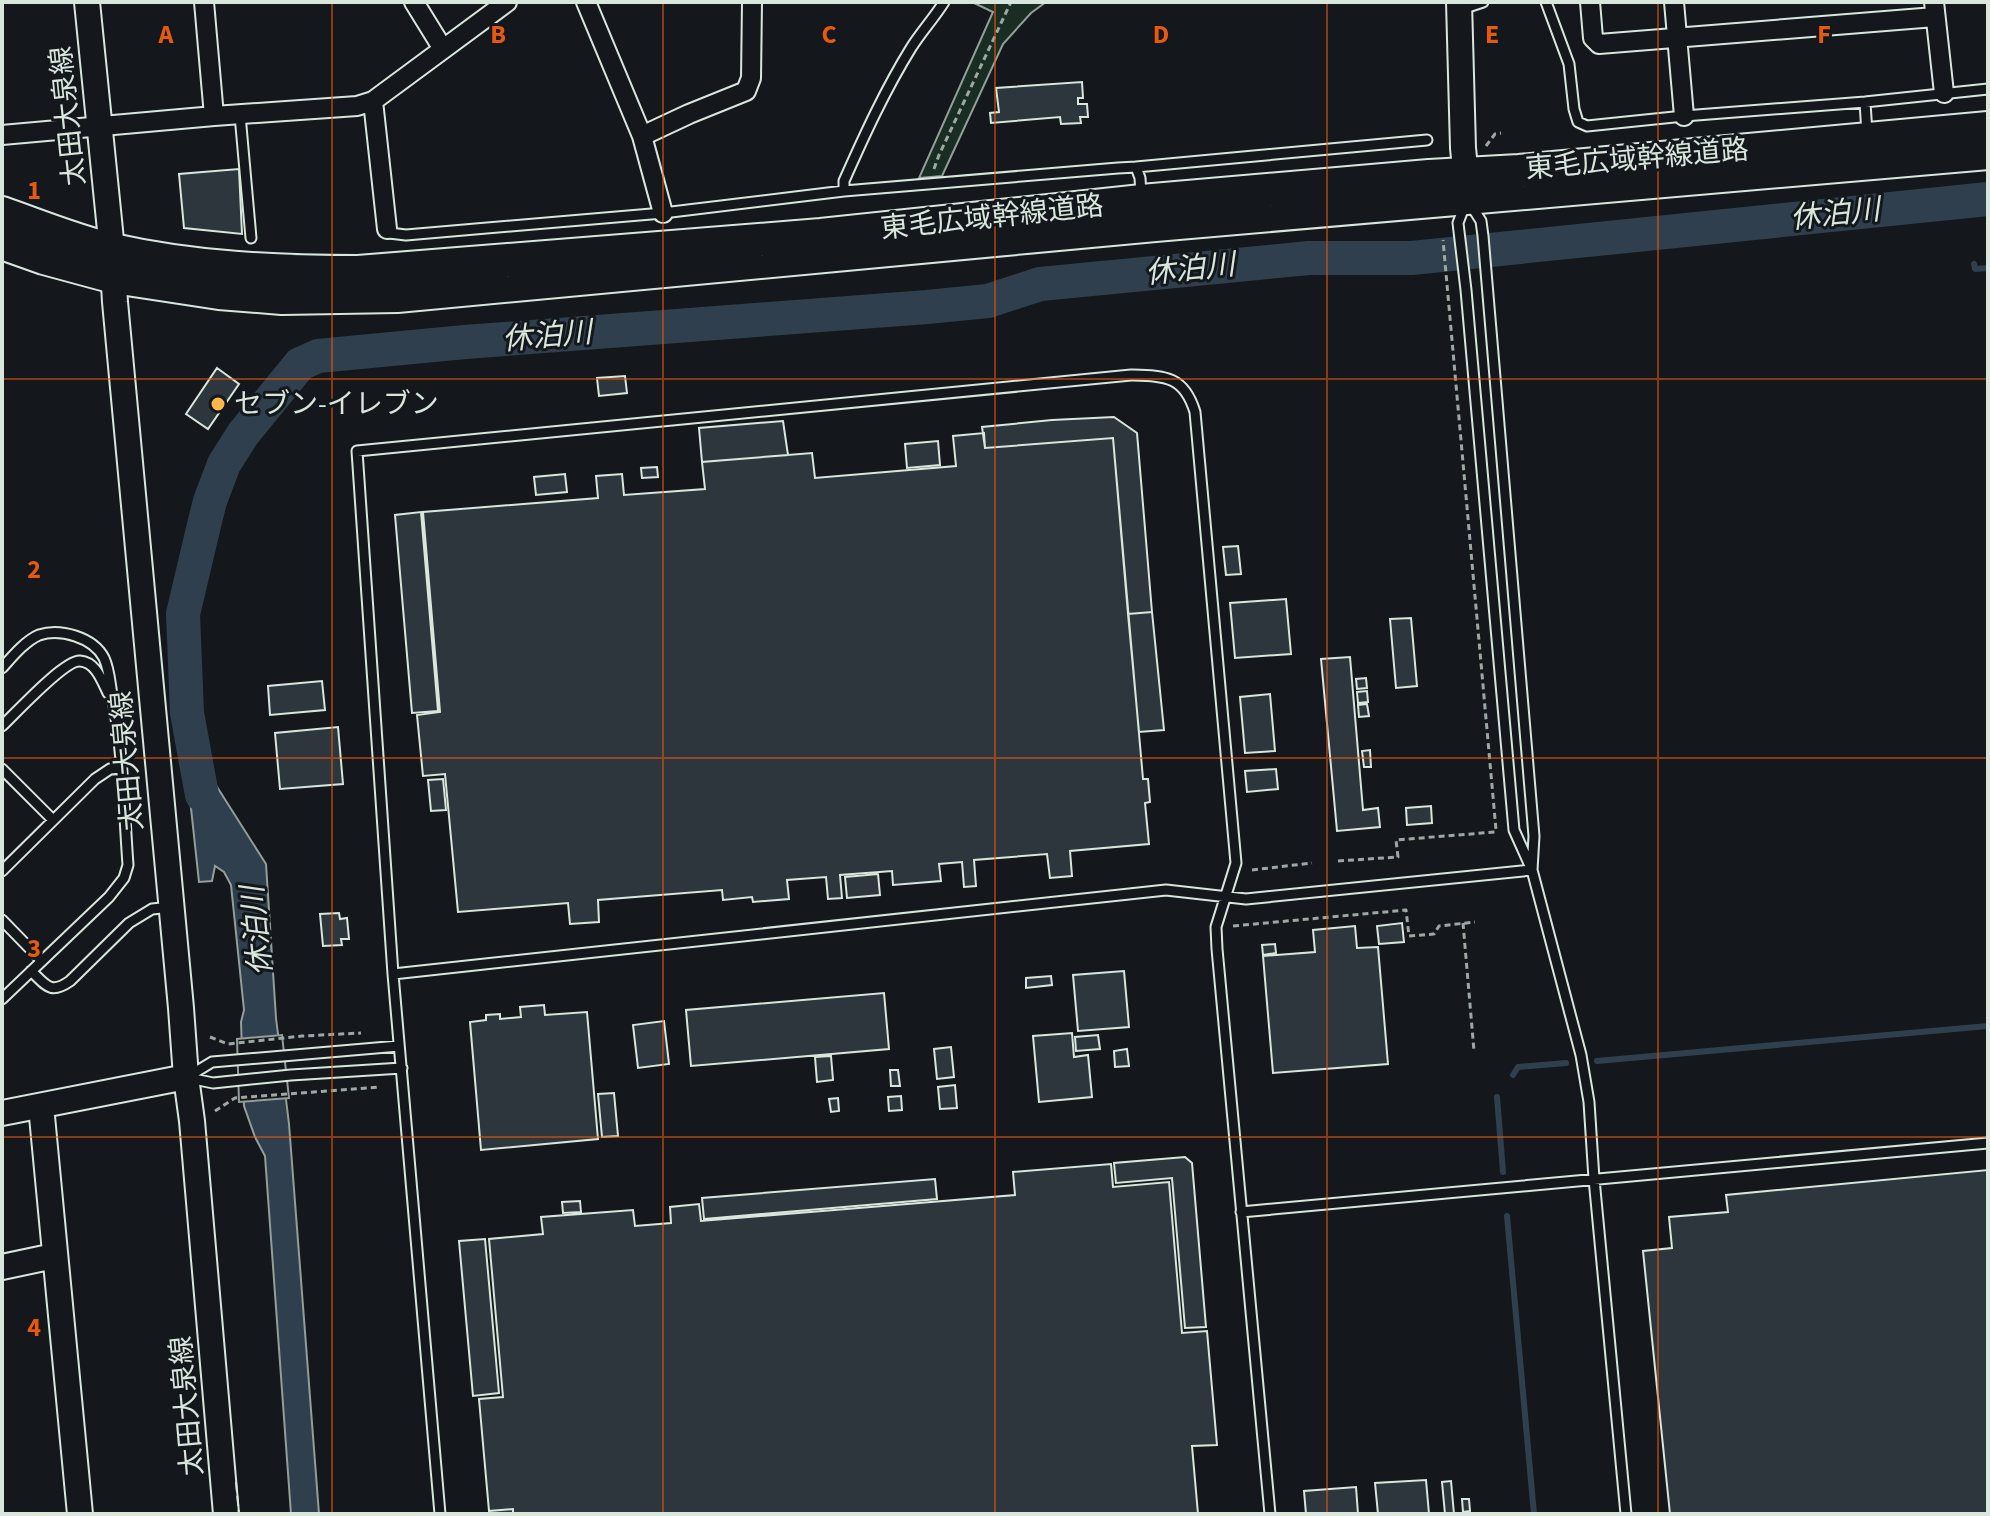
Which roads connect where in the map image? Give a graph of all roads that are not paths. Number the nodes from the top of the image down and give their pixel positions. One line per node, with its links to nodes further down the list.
1 (87, 2): 23 (main road, 太田大泉線)
2 (204, 2): 21 (street)
3 (414, 2): 15 (street)
4 (507, 2): 15 (street)
5 (586, 2): 26 (street)
6 (752, 2): 26 (street)
7 (944, 2): 32 (lane)
8 (1483, 2): 12 (lane)
9 (1546, 2): 22 (lane)
10 (1590, 2): 14 (street)
11 (1674, 2): 14 (street)
12 (1459, 6): 31 (main road)
13 (1935, 10): 14 (street); 17 (street)
14 (1677, 38): 22 (street)
15 (443, 49): 18 (street)
16 (1988, 89): 17 (lane)
17 (1944, 93): 19 (lane)
18 (373, 101): 20 (street); 36 (street)
19 (1865, 102): 22 (lane); 27 (lane)
20 (240, 115): 21 (street); 37 (lane)
21 (214, 116): 23 (street)
22 (1684, 116)
23 (99, 128): 25 (street); 39 (main road, 太田大泉線)
24 (1988, 128): 27 (highway, 東毛広域幹線道路)
25 (2, 135)
26 (642, 136): 35 (street)
27 (1867, 138): 31 (highway, 東毛広域幹線道路)
28 (1427, 140): 30 (lane)
29 (1988, 153): 31 (highway, 東毛広域幹線道路)
30 (1136, 167): 32 (lane); 33 (lane)
31 (1466, 186): 33 (highway, 東毛広域幹線道路); 39 (highway, 東毛広域幹線道路); 46 (lane); 46 (lane)
32 (844, 191): 35 (lane)
33 (1142, 201): 39 (highway, 東毛広域幹線道路)
34 (2, 213): 39 (highway, 東毛広域幹線道路)
35 (663, 213): 36 (lane)
36 (387, 229)
37 (251, 238)
38 (2, 243): 39 (highway, 東毛広域幹線道路)
39 (113, 263): 49 (main road, 太田大泉線)
40 (2, 668): 41 (lane)
41 (114, 703): 42 (lane); 43 (lane)
42 (2, 726)
43 (121, 768): 45 (lane); 51 (lane)
44 (2, 769): 45 (lane)
45 (53, 820): 47 (lane)
46 (1532, 870): 48 (lane); 61 (lane)
47 (2, 871)
48 (1225, 896): 53 (lane); 53 (lane); 62 (lane)
49 (171, 907): 52 (lane); 57 (main road, 太田大泉線)
50 (2, 920): 51 (lane)
51 (42, 961): 52 (lane)
52 (31, 971): 54 (lane)
53 (393, 974): 55 (lane)
54 (2, 999)
55 (399, 1046): 56 (lane); 57 (lane)
56 (402, 1068): 57 (lane); 67 (lane)
57 (186, 1077): 58 (main road); 66 (main road, 太田大泉線)
58 (41, 1106): 59 (main road); 63 (main road)
59 (2, 1113)
60 (1988, 1143): 61 (lane)
61 (1594, 1179): 62 (lane); 69 (lane)
62 (1241, 1212): 68 (lane)
63 (54, 1256): 64 (main road); 65 (main road)
64 (2, 1267)
65 (80, 1514)
66 (226, 1514)
67 (440, 1514)
68 (1270, 1514)
69 (1626, 1514)

